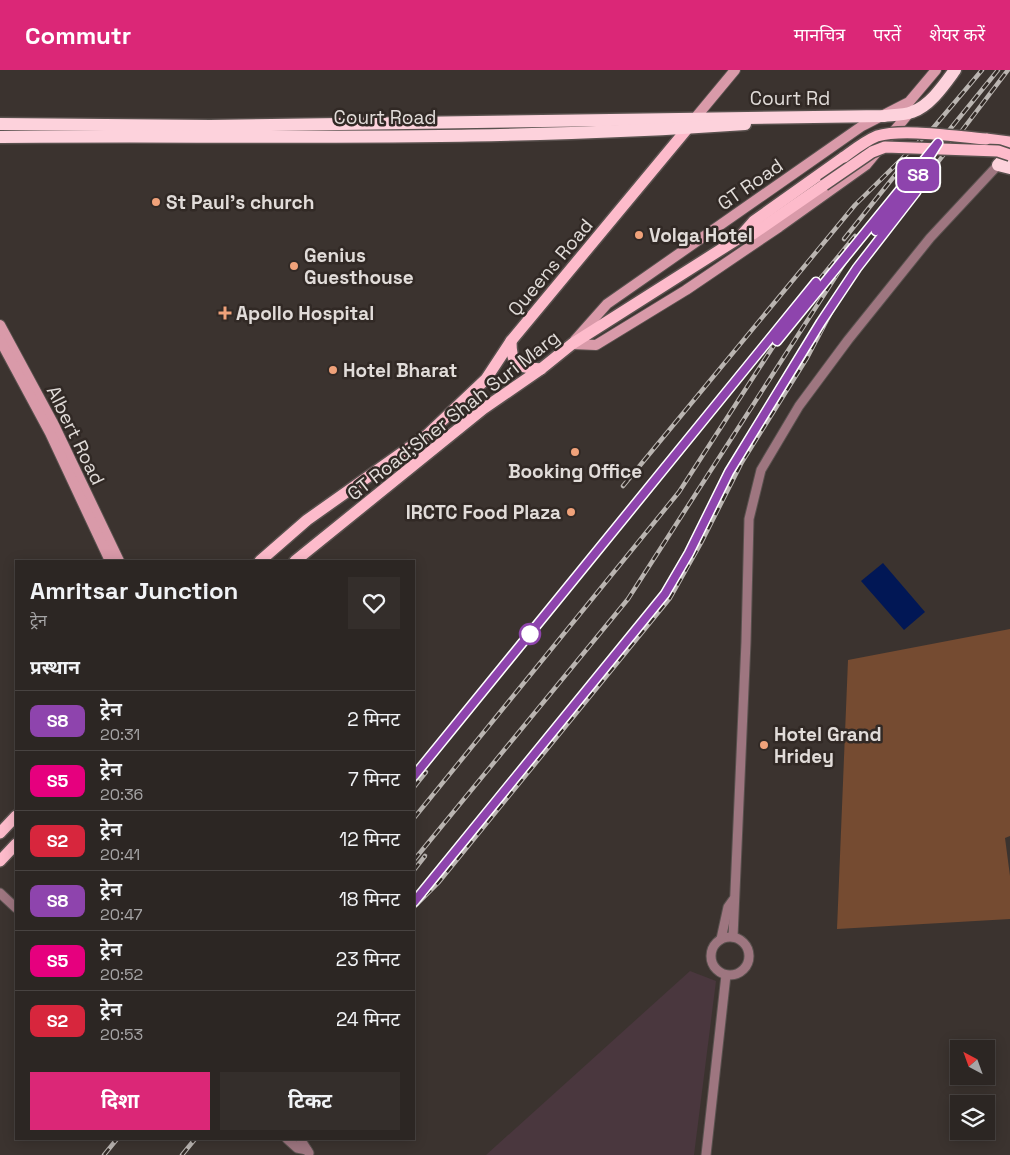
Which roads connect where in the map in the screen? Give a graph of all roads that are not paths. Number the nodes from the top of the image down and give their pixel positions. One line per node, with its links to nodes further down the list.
1 (734, 70): 6 (main road)
2 (936, 70): 5 (main road, GT Road)
3 (955, 70): 4 (highway)
4 (910, 113): 5 (highway, Court Rd); 18 (main road)
5 (884, 116): 7 (highway, Court Rd); 18 (main road, GT Road)
6 (696, 117): 7 (highway, Court Rd); 8 (highway, Court Road); 9 (main road, Queens Road)
7 (769, 118): 9 (highway, Court Road)
8 (0, 124)
9 (688, 128): 10 (highway, Court Road); 17 (main road, Queens Road)
10 (0, 137)
11 (1010, 142): 14 (main road, bridge)
12 (1010, 154): 13 (highway); 14 (main road, bridge)
13 (1004, 166): 32 (street)
14 (739, 238): 18 (main road, GT Road;Sher Shah Suri Marg)
15 (0, 325): 24 (main road, Albert Road)
16 (0, 340): 23 (main road, Albert Road)
17 (511, 341): 19 (main road); 20 (main road, Queens Road)
18 (572, 344): 19 (main road, GT Road;Sher Shah Suri Marg)
19 (541, 370): 21 (main road, GT Road;Sher Shah Suri Marg)
20 (471, 395): 21 (main road); 22 (main road, Queens Road)
21 (483, 410): 26 (main road, GT Road;Sher Shah Suri Marg)
22 (427, 435): 25 (main road, GT Road;Sher Shah Suri Marg)
23 (110, 560)
24 (119, 560)
25 (261, 560)
26 (296, 560)
27 (15, 817): 28 (main road)
28 (0, 833)
29 (15, 845): 30 (main road)
30 (0, 861)
31 (0, 893): 33 (street)
32 (733, 900): 34 (street); 35 (street)
33 (15, 907)
34 (733, 937): 35 (street); 36 (street)
35 (721, 939): 36 (street)
36 (726, 975): 39 (street)
37 (289, 1140): 38 (street)
38 (304, 1147)
39 (706, 1155)

